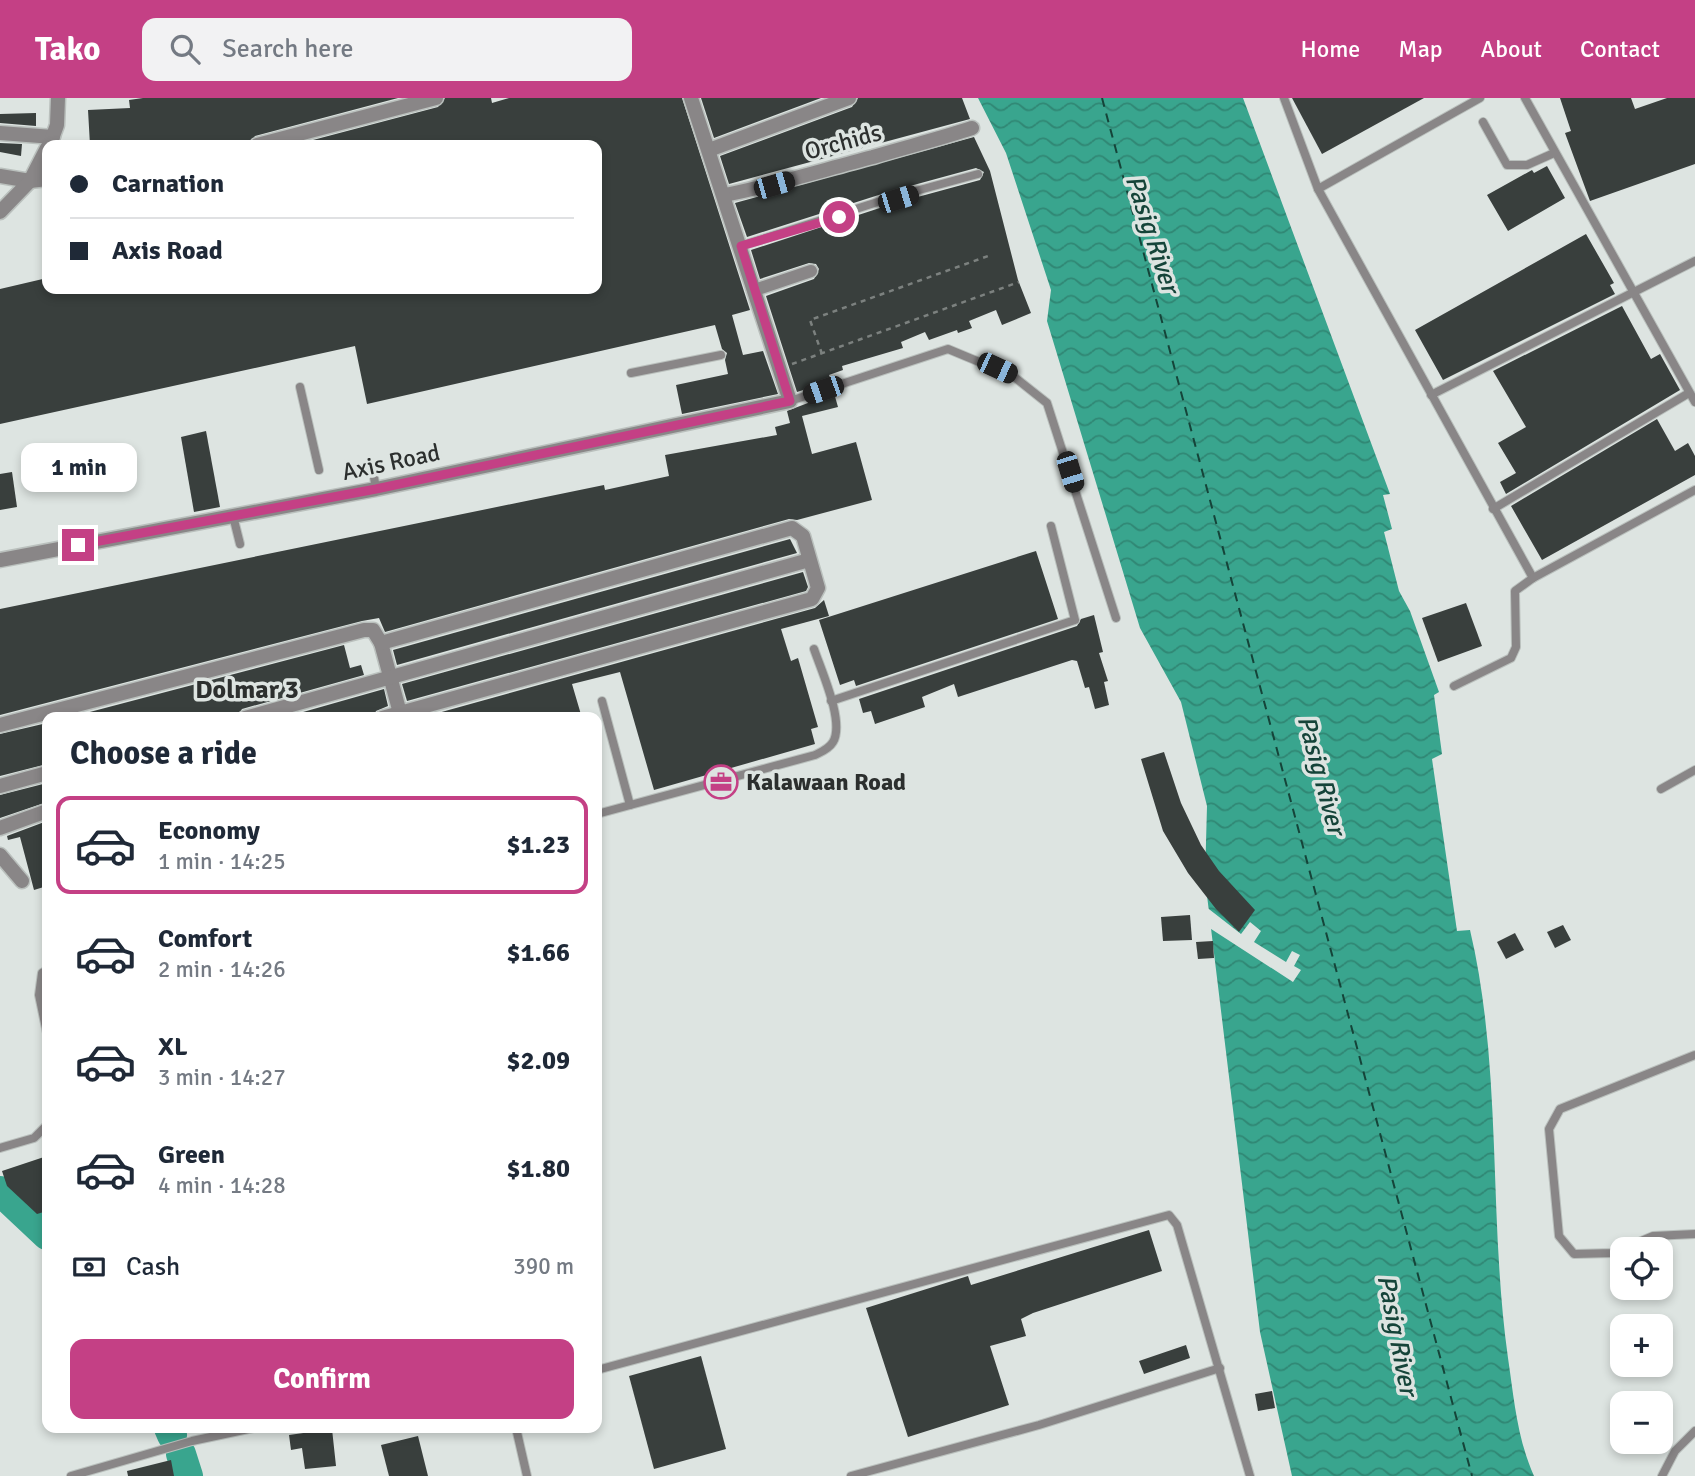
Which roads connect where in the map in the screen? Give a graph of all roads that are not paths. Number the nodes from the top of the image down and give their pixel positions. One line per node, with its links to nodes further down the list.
1 (58, 98): 11 (street)
2 (436, 98): 12 (street)
3 (691, 98): 14 (street)
4 (849, 98): 14 (street)
5 (1284, 98): 21 (lane)
6 (1480, 98): 21 (lane)
7 (1525, 98): 15 (lane)
8 (1483, 122): 15 (lane)
9 (972, 128): 22 (street, Orchids)
10 (0, 132): 13 (street)
11 (51, 140)
12 (276, 140)
13 (42, 141)
14 (709, 150): 22 (street)
15 (1554, 153): 28 (lane)
16 (42, 158): 20 (street)
17 (978, 174): 24 (lane)
18 (0, 176): 20 (street)
19 (42, 180): 20 (street)
20 (30, 181): 23 (street)
21 (1318, 189): 33 (lane)
22 (725, 195): 24 (street)
23 (0, 212)
24 (741, 246): 27 (street)
25 (1695, 261): 28 (lane)
26 (811, 271): 27 (street)
27 (755, 290): 34 (street)
28 (1633, 293): 32 (lane); 33 (lane)
29 (721, 355): 30 (lane)
30 (631, 373)
31 (300, 387): 36 (lane)
32 (1689, 393): 35 (lane); 40 (lane)
33 (1431, 395): 40 (lane)
34 (790, 401): 38 (street, Axis Road); 47 (lane)
35 (1695, 402)
36 (319, 470)
37 (373, 471): 38 (lane)
38 (376, 489): 41 (street, Axis Road)
39 (1695, 490): 46 (lane)
40 (1493, 509): 46 (lane)
41 (233, 516): 43 (lane); 44 (street, Axis Road)
42 (1051, 526): 53 (lane)
43 (240, 544)
44 (0, 560)
45 (809, 560): 48 (street); 50 (street); 57 (street)
46 (1534, 578): 51 (lane)
47 (1116, 618)
48 (382, 643): 50 (street); 54 (street)
49 (814, 649): 53 (lane)
50 (389, 677): 55 (street); 56 (street)
51 (1454, 686)
52 (602, 701): 64 (lane)
53 (831, 701): 64 (lane)
54 (50, 712)
55 (266, 712)
56 (400, 712)
57 (404, 712)
58 (42, 714): 59 (street)
59 (0, 725)
60 (1695, 769): 63 (lane)
61 (42, 774): 62 (street)
62 (0, 786)
63 (1661, 789)
64 (630, 805): 65 (lane)
65 (602, 813)
66 (42, 814): 67 (street)
67 (0, 828)
68 (0, 855): 69 (street)
69 (22, 881)
70 (42, 973): 71 (lane)
71 (42, 1009)
72 (1695, 1055): 75 (lane)
73 (42, 1130): 74 (lane)
74 (0, 1148)
75 (1695, 1234)
76 (1220, 1368): 77 (lane); 83 (lane); 84 (lane)
77 (602, 1369)
78 (1695, 1431): 85 (lane)
79 (230, 1433): 81 (lane)
80 (517, 1433): 82 (lane)
81 (71, 1476)
82 (527, 1476)
83 (851, 1476)
84 (1250, 1476)
85 (1662, 1476)

